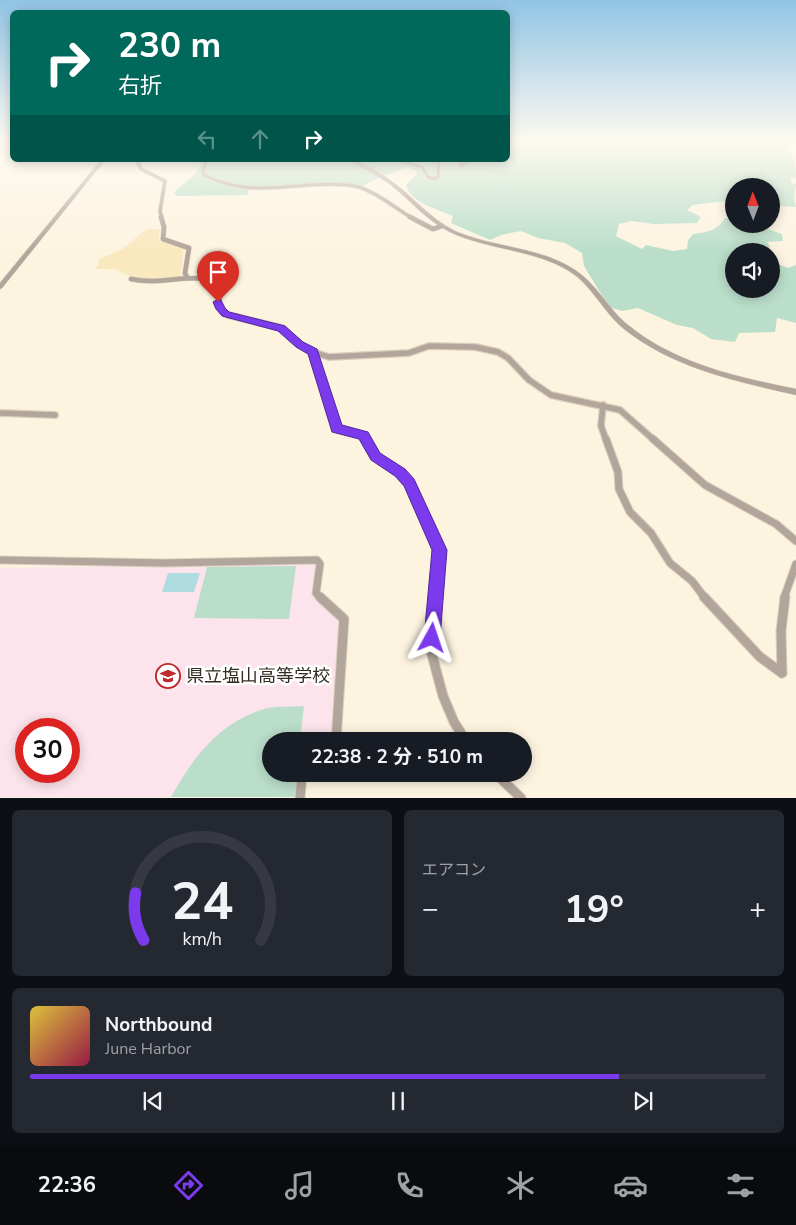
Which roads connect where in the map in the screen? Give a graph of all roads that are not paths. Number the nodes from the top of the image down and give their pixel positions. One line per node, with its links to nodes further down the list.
1 (89, 177): 8 (street)
2 (158, 177): 6 (street)
3 (207, 177): 5 (street)
4 (384, 177): 5 (street)
5 (442, 226): 10 (street)
6 (187, 277): 7 (street); 9 (street)
7 (131, 279)
8 (0, 287)
9 (313, 352): 11 (street); 18 (street)
10 (796, 392)
11 (603, 405): 14 (street); 16 (street)
12 (0, 413): 13 (street)
13 (55, 415)
14 (796, 541)
15 (0, 560): 17 (street)
16 (796, 564)
17 (337, 732)
18 (460, 732)
19 (301, 782): 21 (street)
20 (504, 782): 22 (street)
21 (300, 798)
22 (521, 798)

